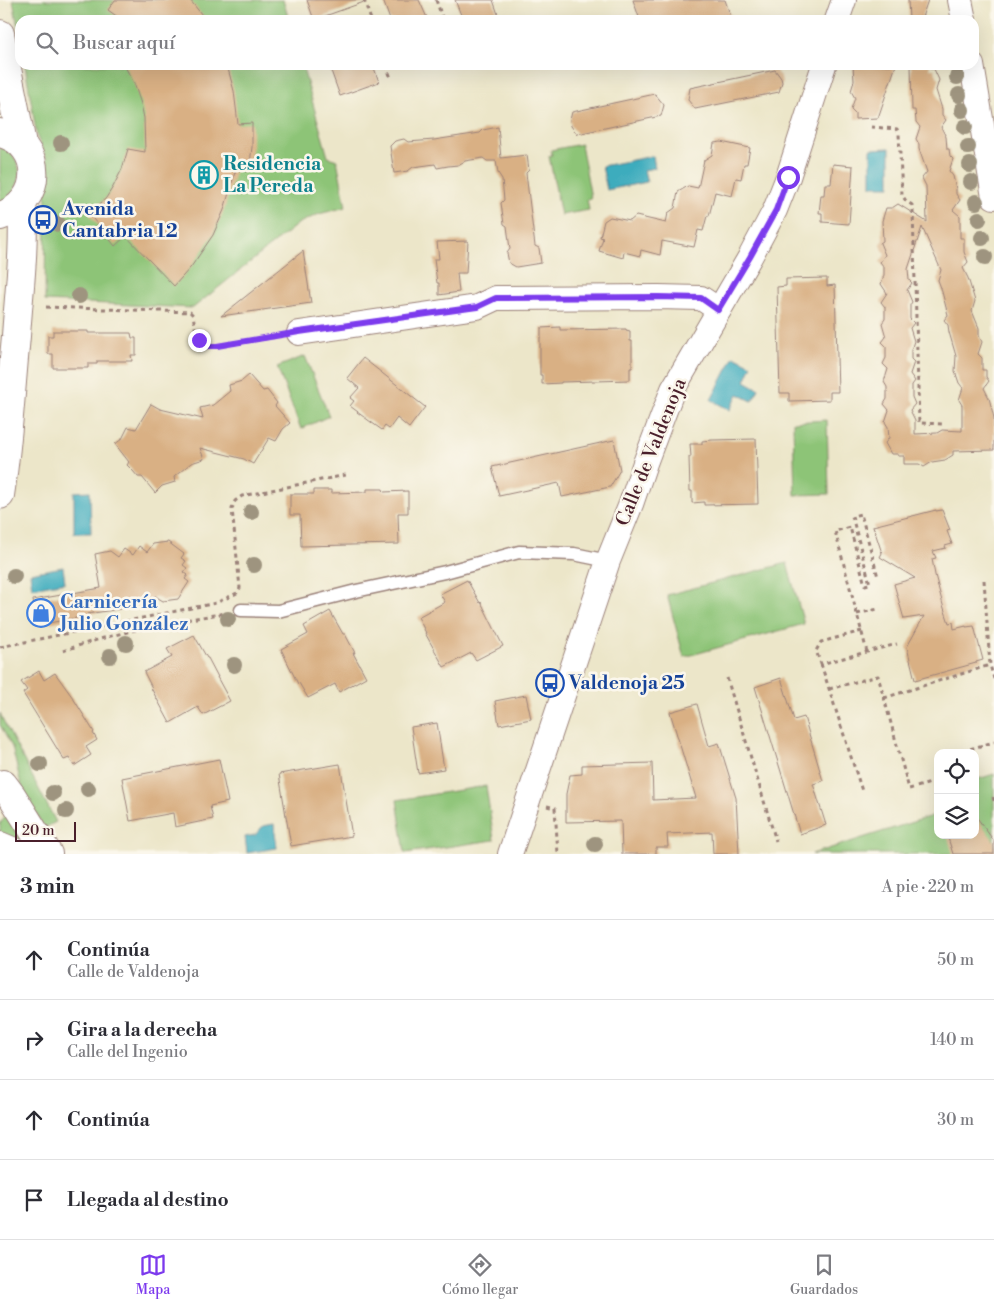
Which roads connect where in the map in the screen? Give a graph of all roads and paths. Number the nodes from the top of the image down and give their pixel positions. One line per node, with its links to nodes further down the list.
1 (364, 0): 4 (path)
2 (436, 0): 5 (path)
3 (844, 0): 6 (street)
4 (369, 15)
5 (441, 15)
6 (839, 15)
7 (0, 34): 12 (main road)
8 (388, 70): 11 (path)
9 (822, 70): 21 (street, Calle de Valdenoja)
10 (973, 70): 16 (street)
11 (391, 78)
12 (10, 84): 13 (main road); 15 (main road)
13 (0, 110)
14 (871, 127): 23 (path)
15 (11, 138): 17 (main road)
16 (994, 197)
17 (11, 210): 19 (main road)
18 (0, 229): 19 (main road)
19 (22, 273): 25 (main road)
20 (46, 307): 22 (path)
21 (718, 310): 22 (street); 26 (street, Calle de Valdenoja)
22 (299, 332)
23 (944, 424)
24 (346, 475): 34 (path)
25 (0, 495)
26 (608, 561): 30 (lane); 48 (street, Calle de Valdenoja)
27 (878, 577): 31 (path)
28 (984, 580): 38 (path)
29 (878, 609): 31 (path)
30 (241, 610): 35 (path)
31 (857, 614): 32 (path)
32 (862, 632): 36 (path); 37 (path)
33 (897, 644): 36 (path)
34 (0, 647)
35 (63, 651)
36 (867, 652): 37 (path)
37 (821, 664): 41 (path)
38 (990, 665): 40 (path); 42 (path)
39 (727, 678): 49 (path)
40 (994, 679)
41 (829, 689): 42 (path); 47 (path)
42 (884, 698): 46 (path)
43 (994, 742): 44 (path)
44 (969, 749)
45 (1, 779): 52 (main road)
46 (934, 781)
47 (862, 791)
48 (528, 801): 53 (street, Calle de Valdenoja); 54 (path)
49 (776, 841)
50 (0, 846): 51 (main road)
51 (19, 854)
52 (48, 854)
53 (510, 854)
54 (558, 854)

